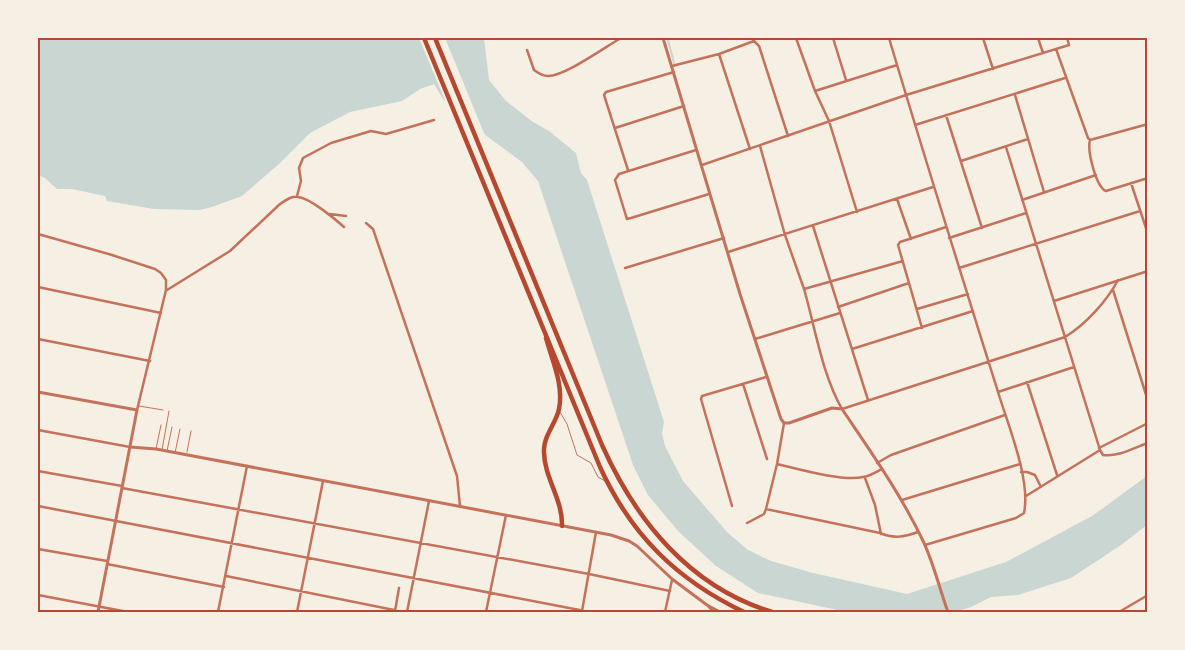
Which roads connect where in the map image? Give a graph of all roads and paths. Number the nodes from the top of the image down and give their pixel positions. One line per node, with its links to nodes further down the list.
1 (424, 38): 87 (highway)
2 (435, 38): 191 (highway)
3 (621, 38): 13 (street)
4 (663, 38): 17 (street)
5 (796, 38): 22 (street)
6 (832, 38): 21 (street)
7 (889, 38): 16 (street)
8 (983, 38): 18 (street)
9 (1038, 38): 14 (street)
10 (1067, 38): 12 (street)
11 (753, 39): 15 (street); 32 (street)
12 (1056, 49): 14 (street); 20 (street)
13 (527, 50)
14 (1043, 53): 18 (street)
15 (719, 54): 17 (street); 37 (street)
16 (897, 65): 21 (street); 23 (street)
17 (672, 66): 19 (street)
18 (993, 69): 23 (street)
19 (674, 72): 25 (street); 31 (street)
20 (1066, 78): 24 (street); 34 (street)
21 (846, 80): 22 (street)
22 (814, 91): 28 (street)
23 (906, 95): 28 (street); 30 (street)
24 (1015, 95): 26 (street); 33 (street)
25 (684, 106): 31 (street); 38 (street)
26 (946, 116): 30 (street); 39 (street)
27 (434, 120): 48 (street)
28 (829, 121): 32 (street); 52 (street)
29 (1148, 124): 34 (street)
30 (915, 125): 45 (street)
31 (615, 128): 41 (street)
32 (788, 136): 35 (street)
33 (1028, 139): 36 (street); 46 (street)
34 (1090, 140): 42 (street)
35 (760, 146): 37 (street); 63 (street)
36 (1006, 147): 39 (street); 50 (street)
37 (750, 149): 40 (street)
38 (698, 150): 40 (street); 41 (street)
39 (961, 161): 60 (street)
40 (702, 165): 47 (street)
41 (628, 170): 47 (street)
42 (1096, 175): 44 (street); 46 (street)
43 (1148, 178): 44 (street)
44 (1132, 183): 51 (street)
45 (933, 187): 49 (street); 59 (street)
46 (1044, 192): 50 (street)
47 (711, 193): 64 (street)
48 (297, 196): 53 (street); 78 (street)
49 (897, 199): 52 (street); 66 (street)
50 (1022, 200): 54 (street)
51 (1140, 211): 61 (street); 67 (street)
52 (857, 212): 57 (street)
53 (328, 213): 55 (street); 58 (street)
54 (1026, 213): 60 (street); 67 (street)
55 (346, 216)
56 (366, 224): 145 (street)
57 (813, 226): 63 (street); 74 (street)
58 (344, 227)
59 (946, 227): 65 (street); 66 (street)
60 (982, 228): 65 (street)
61 (1147, 232)
62 (38, 234): 78 (street)
63 (785, 235): 68 (street); 77 (street)
64 (724, 238): 68 (street); 70 (street)
65 (950, 238): 71 (street)
66 (911, 239): 69 (street)
67 (1036, 244): 71 (street); 81 (street)
68 (728, 252): 92 (street)
69 (903, 262): 74 (street); 75 (street)
70 (625, 268)
71 (959, 268): 80 (street)
72 (1148, 271): 73 (street)
73 (1118, 280): 79 (street); 81 (street)
74 (830, 281): 77 (street); 82 (street)
75 (909, 283): 82 (street); 83 (street)
76 (38, 287): 85 (street)
77 (804, 289): 88 (street)
78 (166, 290): 85 (street)
79 (1113, 290): 90 (street); 103 (street)
80 (968, 294): 83 (street); 84 (street)
81 (1054, 301): 90 (street)
82 (838, 307): 86 (street)
83 (917, 309): 89 (street)
84 (973, 312): 89 (street); 95 (street)
85 (162, 313): 94 (street)
86 (840, 313): 88 (street); 93 (street)
87 (540, 317): 106 (highway); 138 (highway)
88 (814, 321): 92 (street); 105 (street)
89 (922, 328): 93 (street)
90 (1065, 337): 95 (street); 96 (street)
91 (38, 339): 94 (street)
92 (754, 339): 97 (street)
93 (852, 349): 102 (street)
94 (150, 361): 104 (street)
95 (989, 362): 101 (street); 102 (street)
96 (1074, 367): 98 (street); 122 (street)
97 (766, 377): 99 (street); 112 (street)
98 (1027, 382): 101 (street); 135 (street)
99 (742, 384): 127 (street); 146 (street)
100 (38, 392): 107 (street)
101 (998, 392): 110 (street)
102 (868, 400): 105 (street)
103 (1148, 401)
104 (138, 406): 107 (street); 108 (lane)
105 (842, 408): 112 (street); 128 (street)
106 (559, 409): 138 (lane); 153 (highway)
107 (137, 410): 120 (street)
108 (163, 410)
109 (169, 411): 123 (lane)
110 (1005, 415): 128 (street); 130 (street)
111 (1147, 419): 113 (street)
112 (784, 423): 129 (street)
113 (1147, 423): 122 (street)
114 (161, 425): 121 (lane)
115 (172, 427): 124 (lane)
116 (180, 429): 125 (lane)
117 (38, 430): 120 (street)
118 (191, 431): 126 (lane)
119 (1148, 443): 122 (street)
120 (130, 447): 121 (street); 139 (street)
121 (156, 449): 123 (street)
122 (1100, 449): 135 (street)
123 (162, 450): 124 (street)
124 (167, 451): 125 (street)
125 (176, 453): 126 (street)
126 (186, 455): 131 (street)
127 (767, 459)
128 (877, 463): 132 (street)
129 (777, 464): 136 (street); 147 (street)
130 (1020, 464): 134 (street); 143 (street)
131 (247, 466): 137 (street); 148 (street)
132 (882, 469): 136 (street); 143 (street)
133 (38, 470): 139 (street)
134 (1021, 472): 140 (street); 141 (street)
135 (1057, 476): 140 (street)
136 (865, 477): 156 (street)
137 (323, 481): 142 (street); 151 (street)
138 (607, 481): 190 (highway)
139 (122, 487): 148 (street); 150 (street)
140 (1040, 487): 141 (street)
141 (1026, 496): 159 (street)
142 (430, 500): 145 (street); 157 (street)
143 (901, 500): 155 (street)
144 (38, 506): 150 (street)
145 (460, 506): 149 (street)
146 (732, 506)
147 (766, 509): 152 (street); 156 (street)
148 (239, 510): 151 (street); 158 (street)
149 (506, 515): 153 (street); 161 (street)
150 (116, 521): 158 (street); 163 (street)
151 (315, 523): 157 (street); 162 (street)
152 (747, 523)
153 (562, 526): 154 (street)
154 (596, 532): 164 (street); 167 (street)
155 (918, 532): 156 (street); 159 (street)
156 (881, 534)
157 (421, 543): 161 (street); 166 (street)
158 (232, 544): 162 (street); 165 (street)
159 (925, 546): 192 (street)
160 (38, 549): 163 (street)
161 (497, 557): 164 (street); 172 (street)
162 (308, 558): 166 (street); 171 (street)
163 (108, 563): 168 (street); 176 (street)
164 (588, 574): 170 (street); 185 (street)
165 (226, 576): 168 (street); 171 (street)
166 (414, 578): 172 (street); 183 (street)
167 (672, 579): 170 (street); 175 (street)
168 (224, 586): 180 (street)
169 (399, 588): 177 (street)
170 (670, 591): 187 (street)
171 (302, 592): 177 (street); 182 (street)
172 (490, 593): 184 (street); 185 (street)
173 (38, 595): 176 (street)
174 (1148, 595): 193 (street)
175 (707, 605): 188 (street); 189 (street)
176 (98, 607): 178 (street); 179 (street)
177 (395, 611): 183 (street)
178 (98, 612)
179 (128, 612)
180 (218, 612): 181 (street)
181 (223, 612)
182 (297, 612)
183 (406, 612)
184 (486, 612)
185 (581, 612): 186 (street)
186 (590, 612)
187 (665, 612)
188 (714, 612)
189 (720, 612)
190 (744, 612)
191 (772, 612)
192 (948, 612)
193 (1119, 612)

